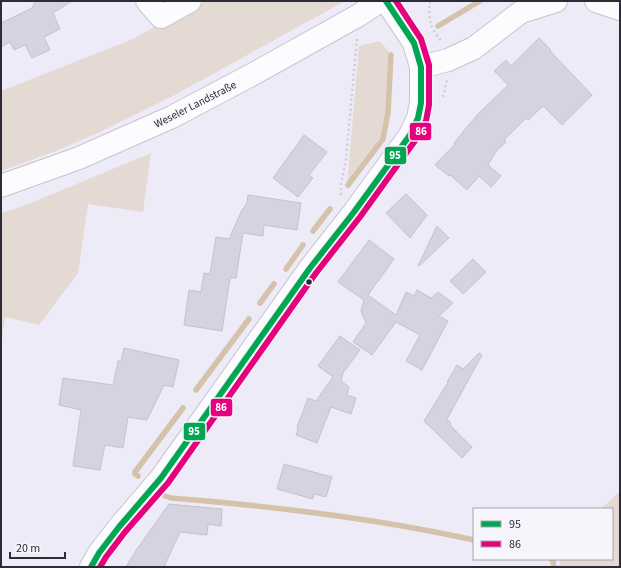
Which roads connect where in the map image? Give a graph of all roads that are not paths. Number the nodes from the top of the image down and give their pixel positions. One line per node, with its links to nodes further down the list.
1 (147, 1): 2 (street)
2 (190, 1)
3 (380, 1): 9 (street, Weseler Landstraße)
4 (386, 1): 8 (street)
5 (556, 1): 8 (street)
6 (596, 1): 7 (street)
7 (620, 9)
8 (421, 66): 10 (street)
9 (1, 186)
10 (91, 567)

